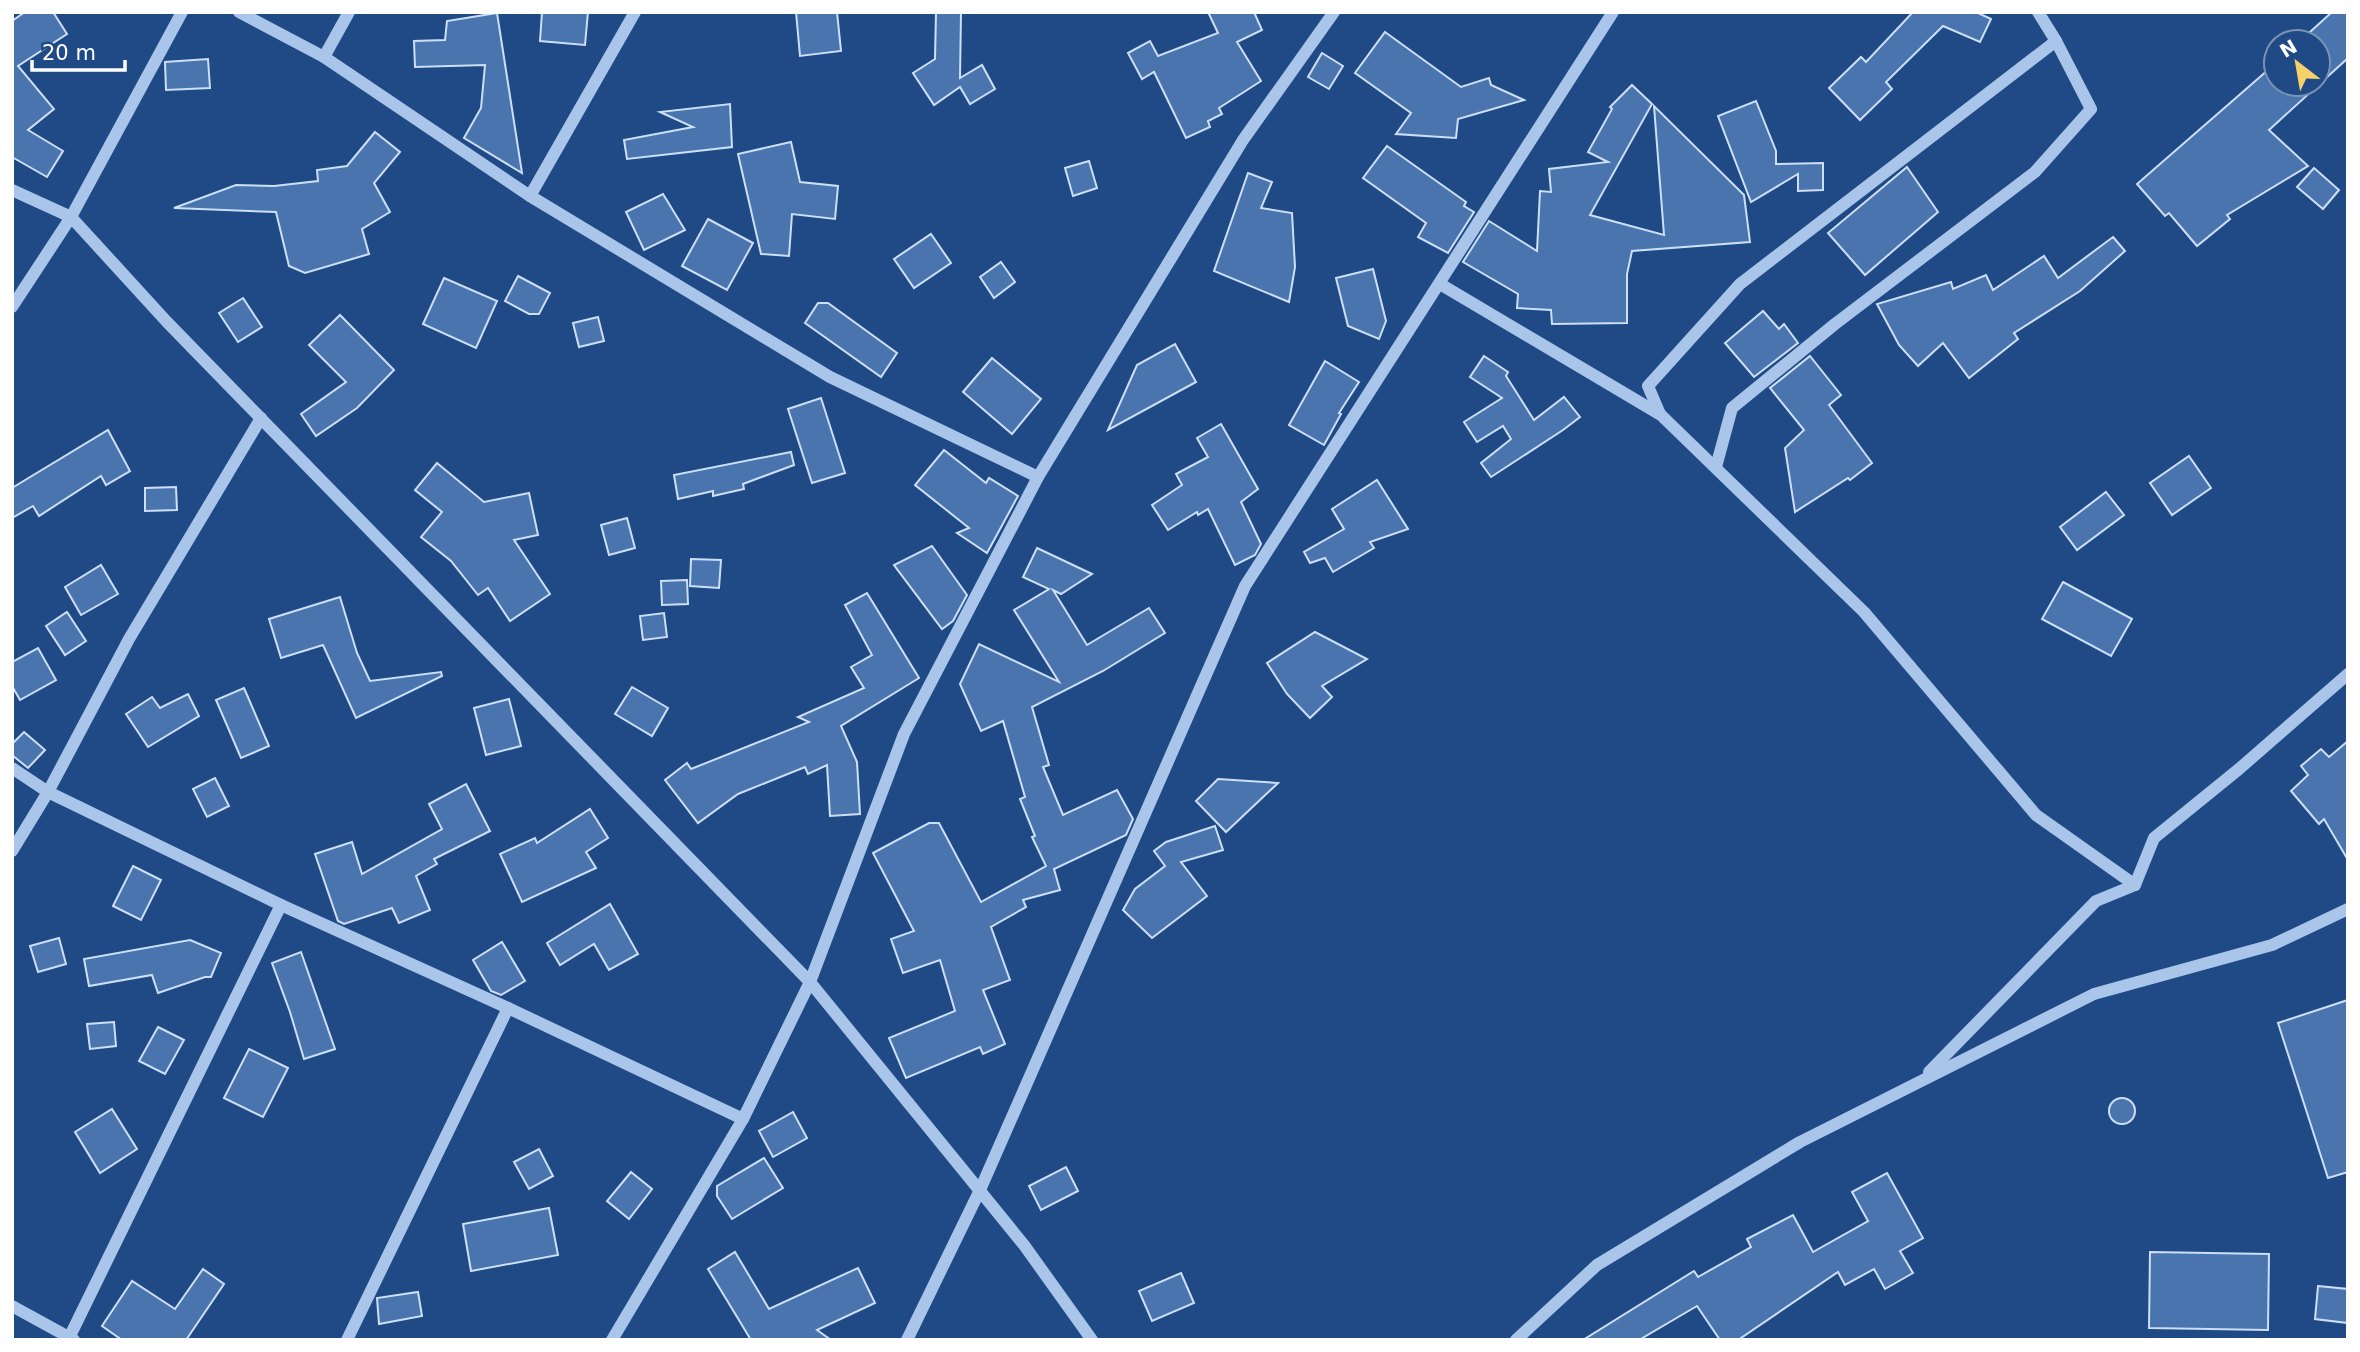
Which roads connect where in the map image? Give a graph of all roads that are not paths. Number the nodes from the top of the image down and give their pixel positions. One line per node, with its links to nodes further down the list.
1 (182, 12): 12 (street)
2 (239, 12): 9 (street)
3 (349, 12): 9 (street)
4 (635, 12): 11 (street)
5 (1334, 12): 18 (street)
6 (1613, 12): 13 (street)
7 (2038, 12): 8 (street)
8 (2056, 41): 15 (street); 17 (street)
9 (324, 57): 11 (street)
10 (12, 190): 12 (street)
11 (530, 196): 18 (street)
12 (72, 217): 14 (street); 16 (street)
13 (1440, 284): 15 (street); 30 (street)
14 (12, 307)
15 (1661, 415): 17 (street)
16 (261, 418): 21 (street); 26 (street)
17 (1716, 467): 23 (street)
18 (1038, 477): 26 (street)
19 (2348, 674): 23 (street)
20 (12, 768): 21 (street)
21 (48, 792): 22 (street); 24 (street)
22 (12, 851)
23 (2135, 884): 28 (street)
24 (281, 905): 27 (street); 32 (street)
25 (2348, 909): 28 (street)
26 (810, 982): 29 (street); 30 (street)
27 (508, 1008): 29 (street); 33 (street)
28 (1922, 1080): 37 (street)
29 (743, 1119): 34 (street)
30 (980, 1190): 35 (street); 36 (street)
31 (12, 1306): 32 (street)
32 (70, 1339)
33 (347, 1340)
34 (612, 1340)
35 (907, 1340)
36 (1092, 1340)
37 (1516, 1340)

